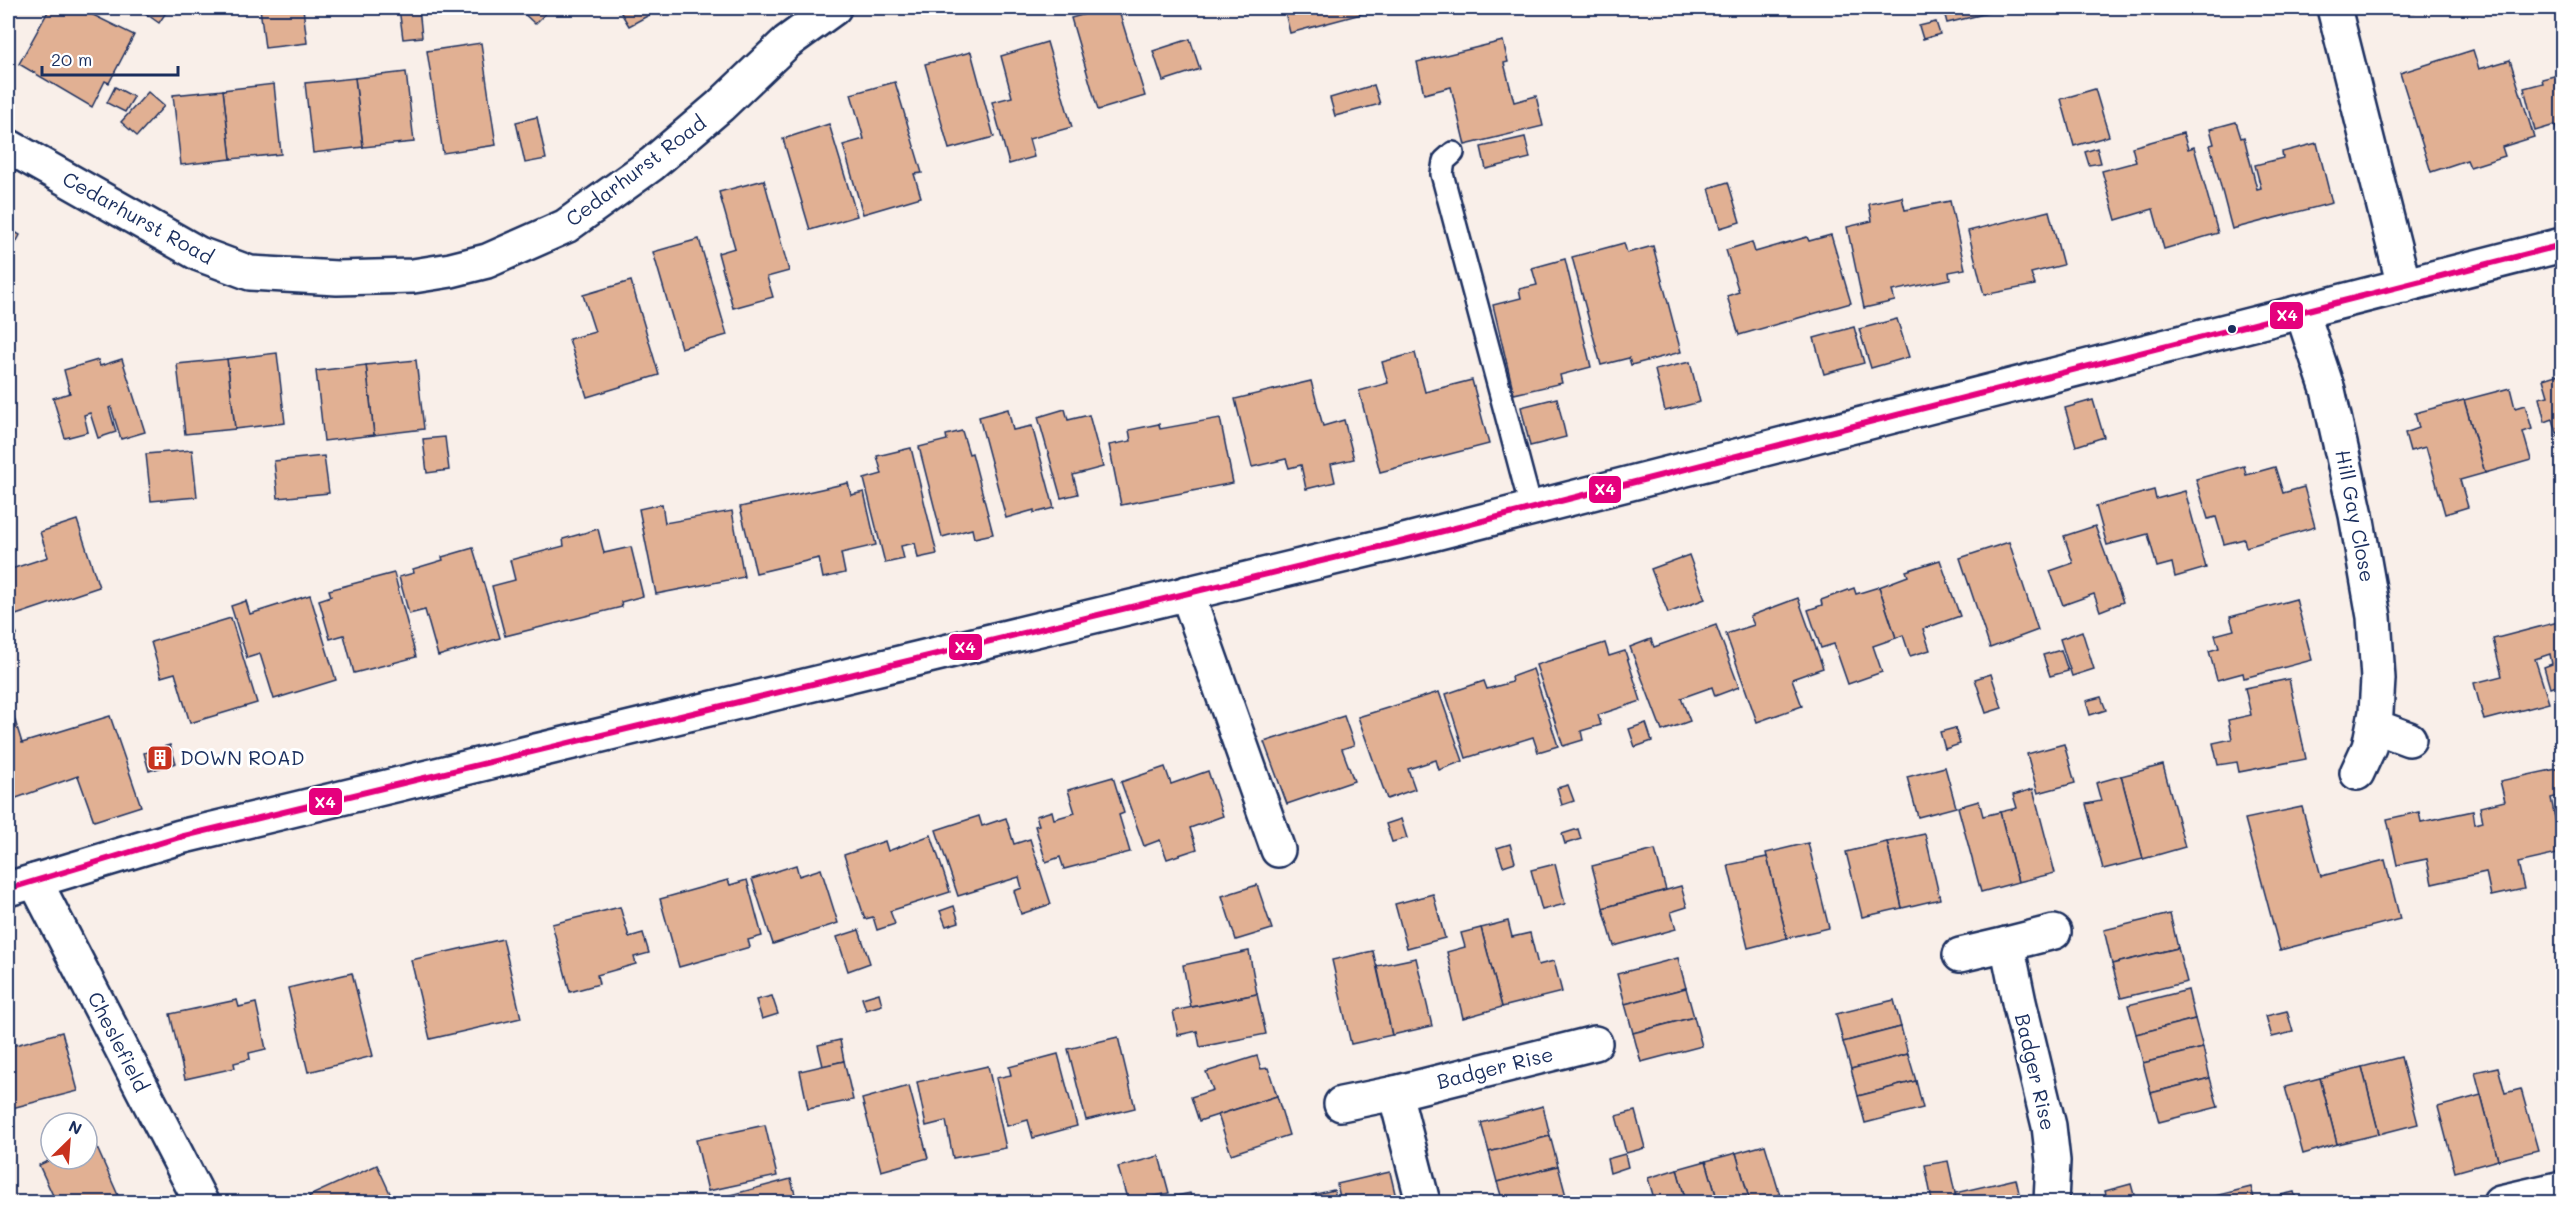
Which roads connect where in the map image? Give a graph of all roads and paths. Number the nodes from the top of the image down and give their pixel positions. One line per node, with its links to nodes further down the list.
1 (834, 8): 3 (street, Cedarhurst Road)
2 (2334, 8): 6 (street)
3 (8, 146)
4 (1453, 153): 8 (lane)
5 (2562, 245): 6 (street)
6 (2404, 286): 7 (street)
7 (2302, 312): 8 (street); 10 (street, Hill Gay Close)
8 (1531, 508): 9 (street)
9 (1187, 593): 13 (street); 14 (street)
10 (2374, 726): 11 (street); 12 (street, Hill Gay Close)
11 (2409, 739)
12 (2357, 773)
13 (1278, 850)
14 (21, 885): 22 (street, Cheslefield)
15 (2054, 933): 16 (street)
16 (2007, 944): 17 (street); 24 (street, Badger Rise)
17 (1960, 955)
18 (1595, 1043): 19 (street, Badger Rise)
19 (1395, 1093): 20 (street, Badger Rise); 23 (street)
20 (1341, 1104)
21 (2562, 1188): 25 (street)
22 (201, 1203)
23 (1424, 1203)
24 (2051, 1203)
25 (2500, 1203)

